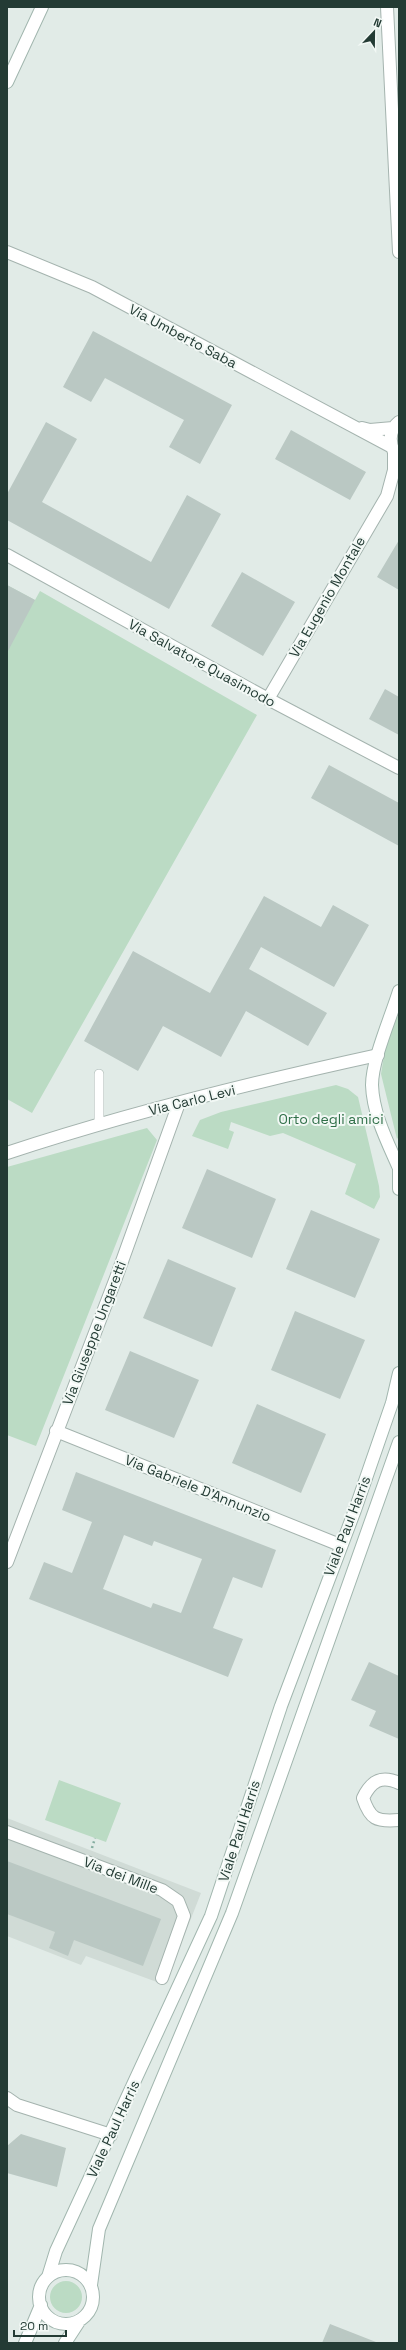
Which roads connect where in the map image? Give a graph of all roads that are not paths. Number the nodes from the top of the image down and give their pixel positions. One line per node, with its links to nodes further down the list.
1 (42, 7): 3 (street)
2 (387, 7): 5 (street)
3 (7, 82)
4 (7, 252): 7 (street, Via Umberto Saba)
5 (399, 252)
6 (397, 423): 7 (street, Via Umberto Saba); 8 (street, Via Eugenio Montale)
7 (356, 427): 8 (street, Via Umberto Saba)
8 (395, 452): 10 (street, Via Eugenio Montale)
9 (399, 481): 10 (street, Via Eugenio Montale)
10 (387, 496): 12 (street, Via Eugenio Montale)
11 (7, 555): 12 (street, Via Salvatore Quasimodo)
12 (268, 699): 13 (street, Via Salvatore Quasimodo)
13 (399, 768)
14 (399, 991): 15 (street)
15 (378, 1055): 17 (street, Via Carlo Levi); 20 (street)
16 (99, 1074): 18 (lane)
17 (179, 1103): 18 (street, Via Carlo Levi); 23 (street, Via Giuseppe Ungaretti)
18 (99, 1125): 19 (street, Via Carlo Levi)
19 (7, 1153)
20 (399, 1165): 21 (street)
21 (399, 1189)
22 (399, 1373): 25 (street, Viale Paul Harris)
23 (56, 1431): 25 (street, Via Gabriele D'Annunzio); 26 (street, Via Giuseppe Ungaretti)
24 (399, 1442): 34 (street, Viale Paul Harris)
25 (340, 1545): 32 (street, Viale Paul Harris)
26 (7, 1562)
27 (399, 1783): 28 (street)
28 (399, 1820)
29 (7, 1832): 30 (street, Via dei Mille)
30 (162, 1978)
31 (7, 2098): 32 (street)
32 (111, 2135): 33 (street, Viale Paul Harris)
33 (48, 2277): 34 (street); 35 (street, Viale Paul Harris)
34 (91, 2284): 36 (street, Viale Paul Harris)
35 (41, 2305): 36 (street); 37 (street, Viale Paul Harris)
36 (80, 2320): 38 (street, Viale Paul Harris)
37 (25, 2343)
38 (65, 2343)

